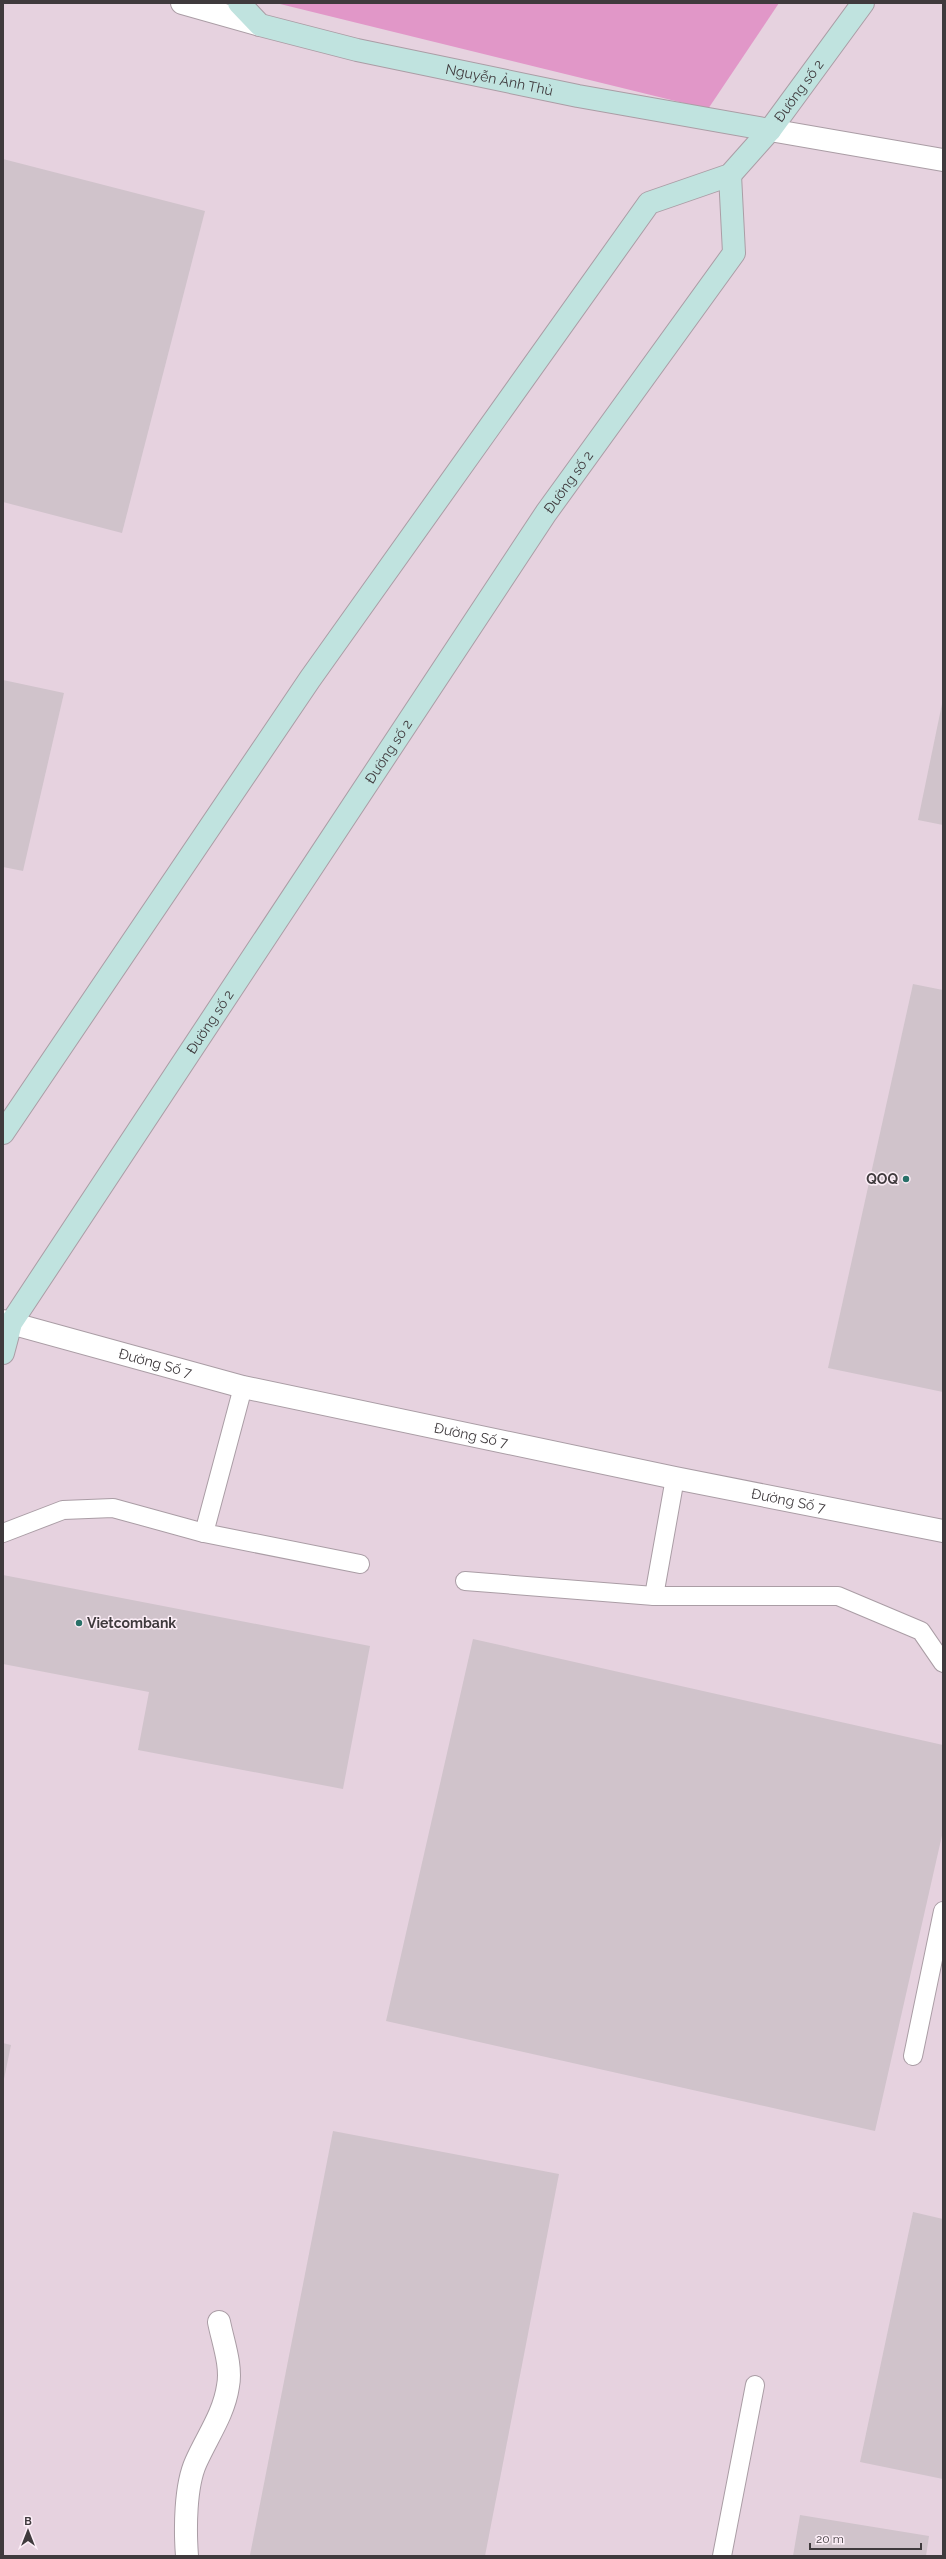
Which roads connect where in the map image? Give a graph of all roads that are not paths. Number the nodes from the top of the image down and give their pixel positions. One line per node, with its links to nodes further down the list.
1 (182, 3): 4 (street)
2 (239, 3): 4 (main road)
3 (863, 3): 5 (main road, Đường số 2)
4 (260, 25): 5 (main road, Nguyễn Ảnh Thủ)
5 (770, 130): 6 (street); 7 (main road, Đường số 2)
6 (943, 160)
7 (730, 175): 8 (main road, Đường số 2); 9 (main road, Đường số 2)
8 (3, 1133)
9 (6, 1325): 10 (main road, Đường số 2); 11 (street, Đường Số 7)
10 (3, 1352)
11 (243, 1387): 12 (street, Đường Số 7); 15 (lane)
12 (675, 1478): 13 (street, Đường Số 7); 18 (lane)
13 (943, 1531)
14 (3, 1532): 15 (lane)
15 (204, 1533): 16 (lane)
16 (360, 1564)
17 (465, 1581): 18 (lane)
18 (654, 1596): 19 (lane)
19 (943, 1663)
20 (943, 1911): 21 (lane)
21 (914, 2056)
22 (219, 2322): 24 (street)
23 (755, 2385): 25 (lane)
24 (188, 2556)
25 (722, 2556)

